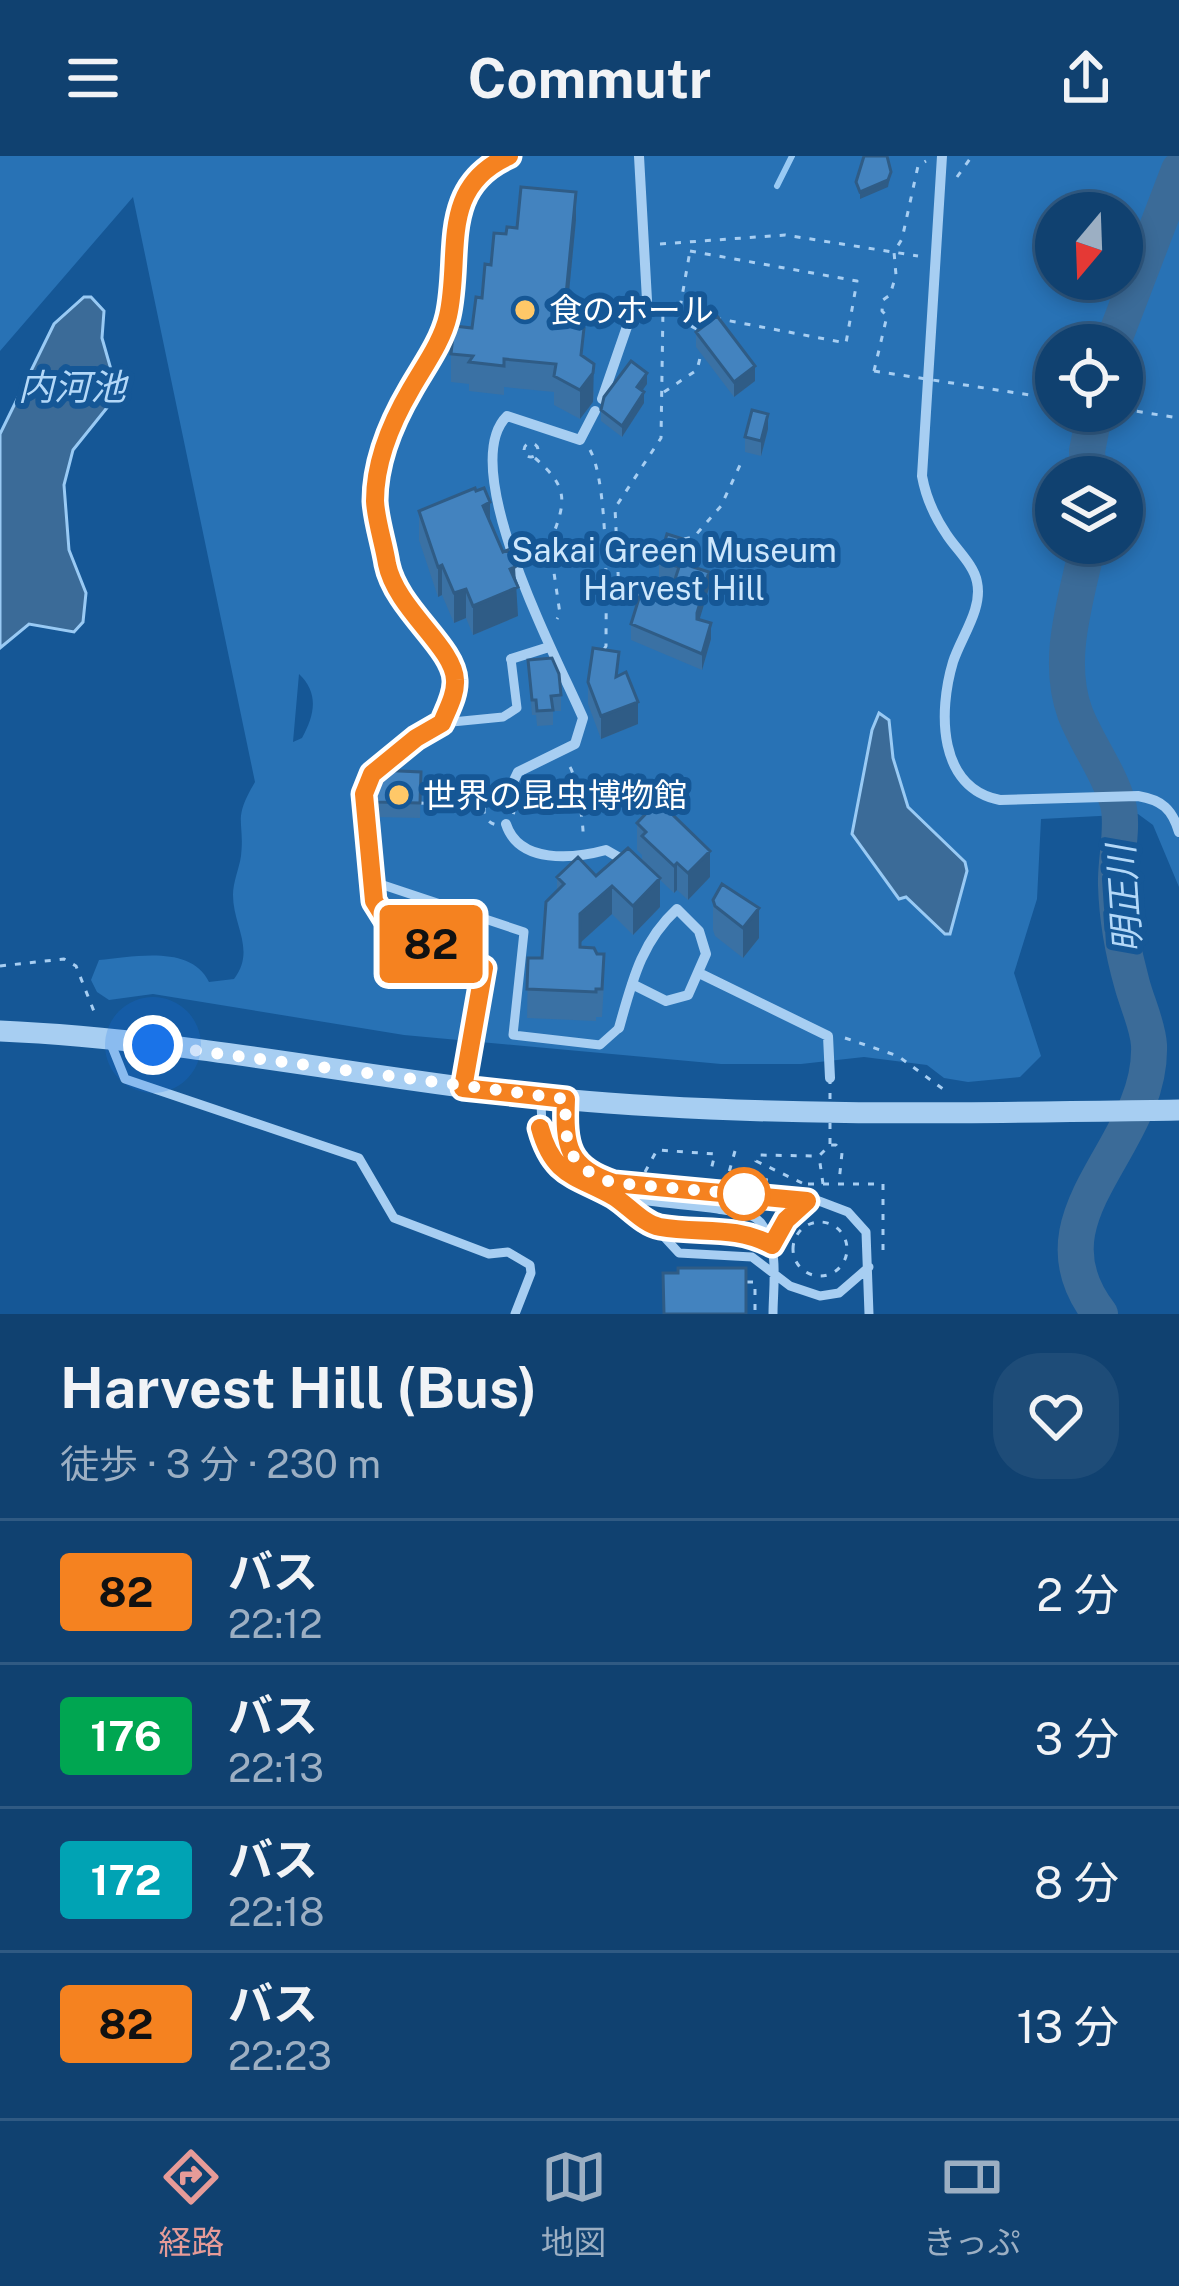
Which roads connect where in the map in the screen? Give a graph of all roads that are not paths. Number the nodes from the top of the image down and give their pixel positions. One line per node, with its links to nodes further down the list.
1 (509, 156): 8 (lane)
2 (639, 156): 4 (street)
3 (942, 157): 11 (street)
4 (602, 399)
5 (595, 410): 6 (street)
6 (549, 647): 7 (street); 9 (street)
7 (511, 659): 8 (lane)
8 (442, 723): 13 (lane)
9 (506, 796)
10 (506, 824): 12 (street)
11 (1179, 832)
12 (631, 866)
13 (374, 882): 18 (lane); 22 (lane)
14 (664, 897): 15 (street)
15 (677, 909): 16 (street); 17 (street)
16 (699, 973): 17 (street); 21 (street)
17 (632, 984): 18 (street)
18 (619, 1028)
19 (0, 1031): 20 (street)
20 (108, 1039): 22 (street); 32 (lane)
21 (830, 1078)
22 (463, 1088): 23 (street)
23 (541, 1096): 24 (street); 26 (lane)
24 (566, 1099): 25 (street); 27 (lane)
25 (1179, 1110)
26 (611, 1195): 28 (lane); 29 (lane)
27 (807, 1201): 29 (lane); 30 (lane)
28 (655, 1227): 29 (lane); 31 (lane)
29 (772, 1245): 31 (lane)
30 (869, 1267): 31 (lane); 34 (lane)
31 (772, 1272): 33 (lane)
32 (515, 1314)
33 (772, 1314)
34 (869, 1314)

